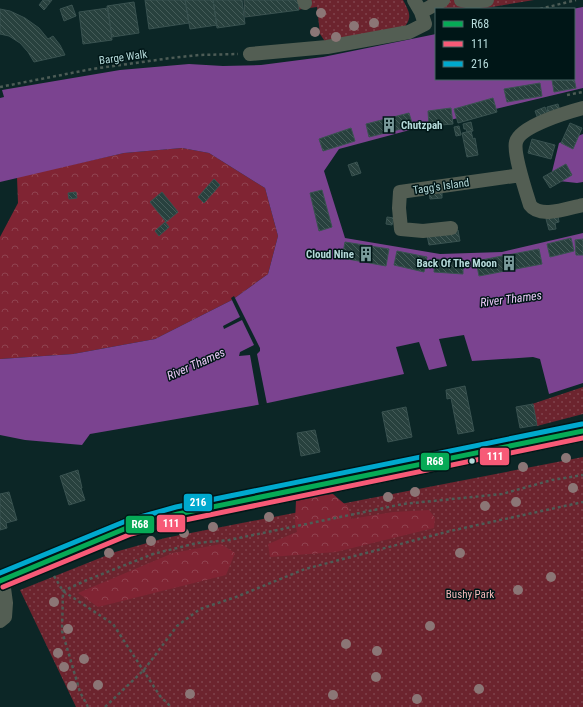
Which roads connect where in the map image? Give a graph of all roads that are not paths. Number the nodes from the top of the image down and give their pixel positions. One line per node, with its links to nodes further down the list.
1 (443, 0): 4 (lane)
2 (461, 0): 3 (lane)
3 (487, 0)
4 (420, 12): 5 (lane)
5 (250, 54)
6 (583, 108): 7 (lane)
7 (521, 175): 8 (lane); 9 (lane, Tagg's Island)
8 (583, 205)
9 (451, 228)
10 (583, 431): 11 (highway)
11 (1, 581): 12 (lane)
12 (0, 621)

